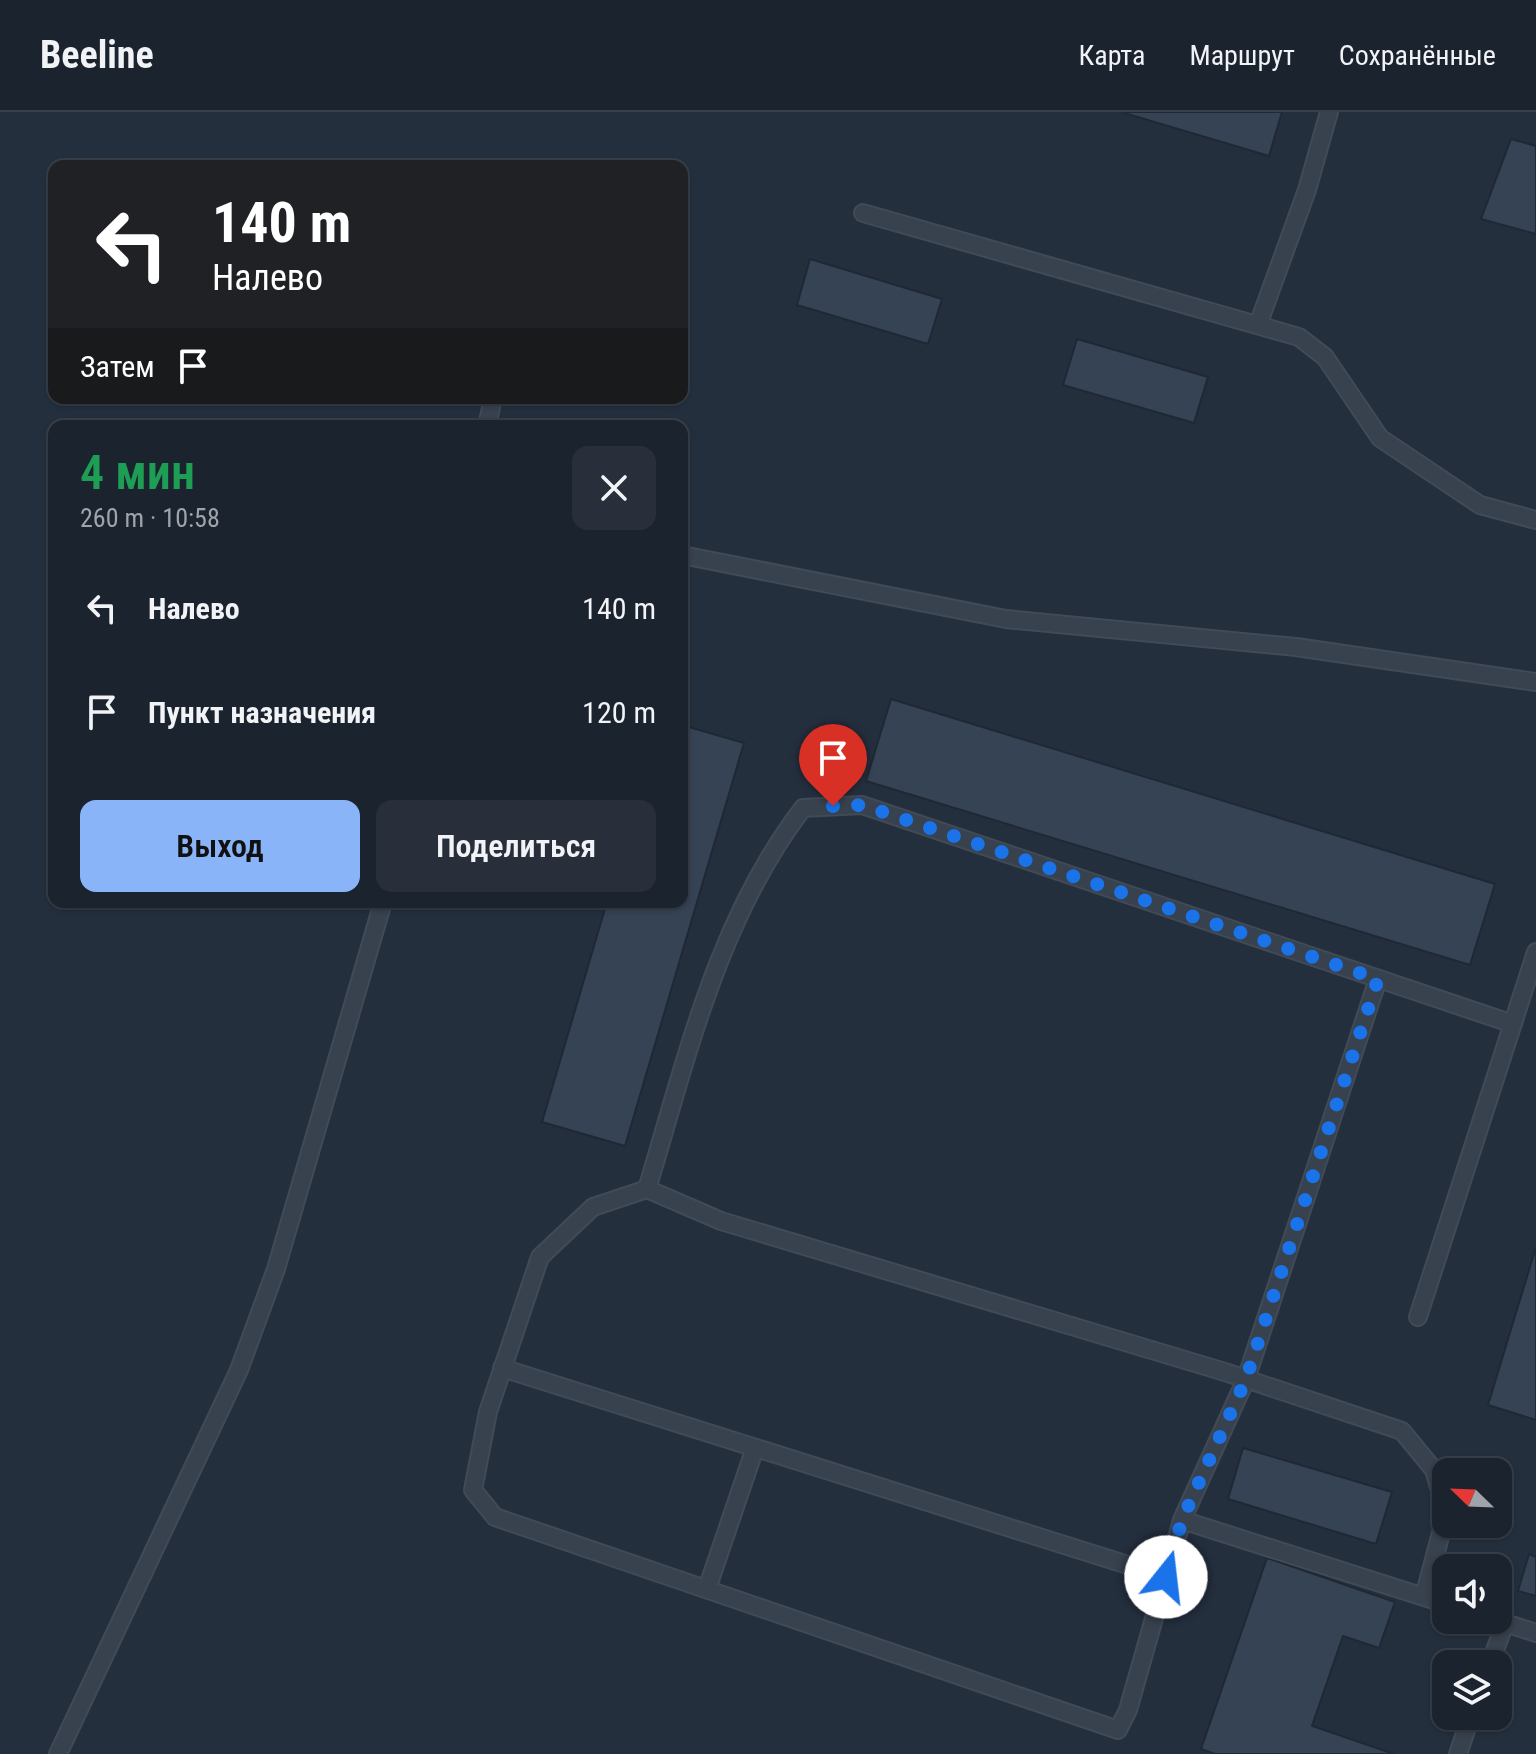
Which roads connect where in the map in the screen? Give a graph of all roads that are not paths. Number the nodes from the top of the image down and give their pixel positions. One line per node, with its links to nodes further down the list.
1 (1329, 112): 3 (lane)
2 (863, 213): 3 (lane)
3 (1258, 325): 4 (lane)
4 (1536, 520)
5 (688, 556): 6 (lane)
6 (1536, 682)
7 (381, 908): 26 (lane)
8 (1536, 952): 10 (lane)
9 (1378, 979): 10 (lane); 11 (lane); 14 (lane)
10 (1513, 1024): 12 (lane)
11 (647, 1189): 13 (lane); 14 (lane)
12 (1418, 1317)
13 (502, 1368): 15 (lane); 20 (lane)
14 (1246, 1379): 16 (lane); 17 (lane)
15 (755, 1448): 19 (lane); 20 (lane)
16 (1432, 1468)
17 (1182, 1520): 19 (lane); 21 (lane)
18 (1439, 1538): 21 (lane)
19 (1166, 1577): 20 (lane)
20 (707, 1589)
21 (1424, 1597): 22 (lane)
22 (1432, 1600)
23 (1512, 1625): 24 (lane)
24 (1536, 1633)
25 (1466, 1730): 27 (lane)
26 (58, 1754)
27 (1458, 1754)

